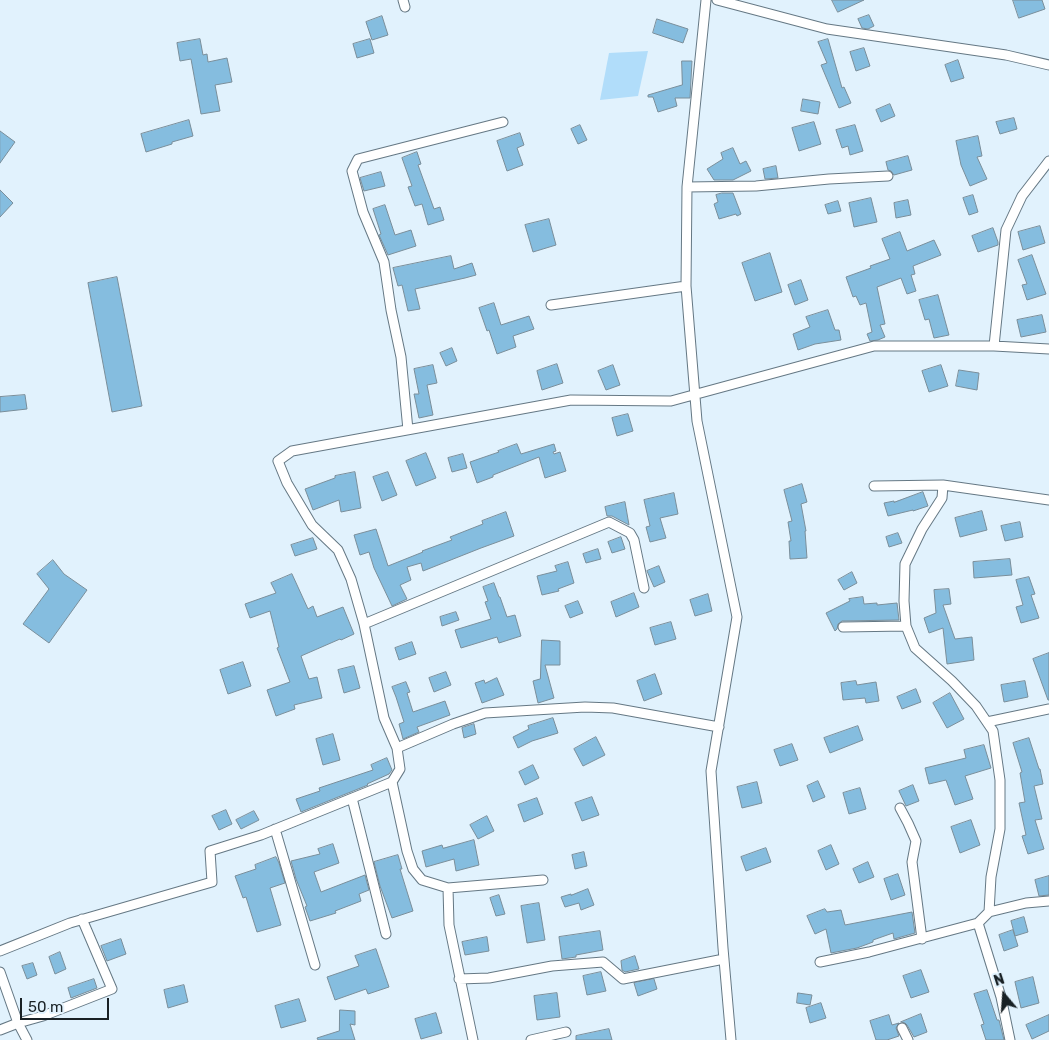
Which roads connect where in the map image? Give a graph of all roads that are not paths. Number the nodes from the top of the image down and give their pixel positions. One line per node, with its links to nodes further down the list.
1 (706, 0): 7 (street)
2 (717, 0): 3 (street)
3 (1049, 64)
4 (502, 122): 13 (street)
5 (1049, 160): 10 (street)
6 (888, 176): 7 (street)
7 (688, 187): 8 (street)
8 (686, 286): 9 (street); 12 (street)
9 (551, 305)
10 (994, 346): 11 (street); 12 (street)
11 (1049, 349)
12 (695, 394): 13 (street); 23 (street)
13 (408, 430): 18 (street)
14 (943, 485): 15 (street); 16 (street); 19 (street)
15 (874, 486)
16 (1049, 500)
17 (644, 588): 18 (street)
18 (364, 624): 24 (street)
19 (906, 626): 20 (street); 22 (street)
20 (843, 627)
21 (1049, 709): 22 (street)
22 (987, 722): 32 (street)
23 (719, 727): 24 (street); 38 (street)
24 (397, 748): 25 (street)
25 (392, 782): 26 (street); 30 (street)
26 (352, 798): 28 (street); 35 (street)
27 (900, 808): 36 (street)
28 (275, 829): 33 (street); 40 (street)
29 (543, 880): 30 (street)
30 (448, 888): 42 (street)
31 (1049, 901): 32 (street)
32 (989, 912): 34 (street)
33 (82, 919): 37 (street); 43 (street)
34 (978, 922): 36 (street); 52 (street)
35 (386, 934)
36 (922, 938): 39 (street)
37 (0, 952)
38 (724, 959): 42 (street); 50 (street)
39 (820, 962)
40 (315, 965)
41 (0, 972): 43 (street)
42 (459, 979): 48 (street)
43 (18, 1023): 45 (street); 47 (street)
44 (902, 1028): 51 (street)
45 (0, 1030)
46 (566, 1032): 49 (street)
47 (27, 1040)
48 (472, 1040)
49 (531, 1040)
50 (731, 1040)
51 (908, 1040)
52 (1010, 1040)

